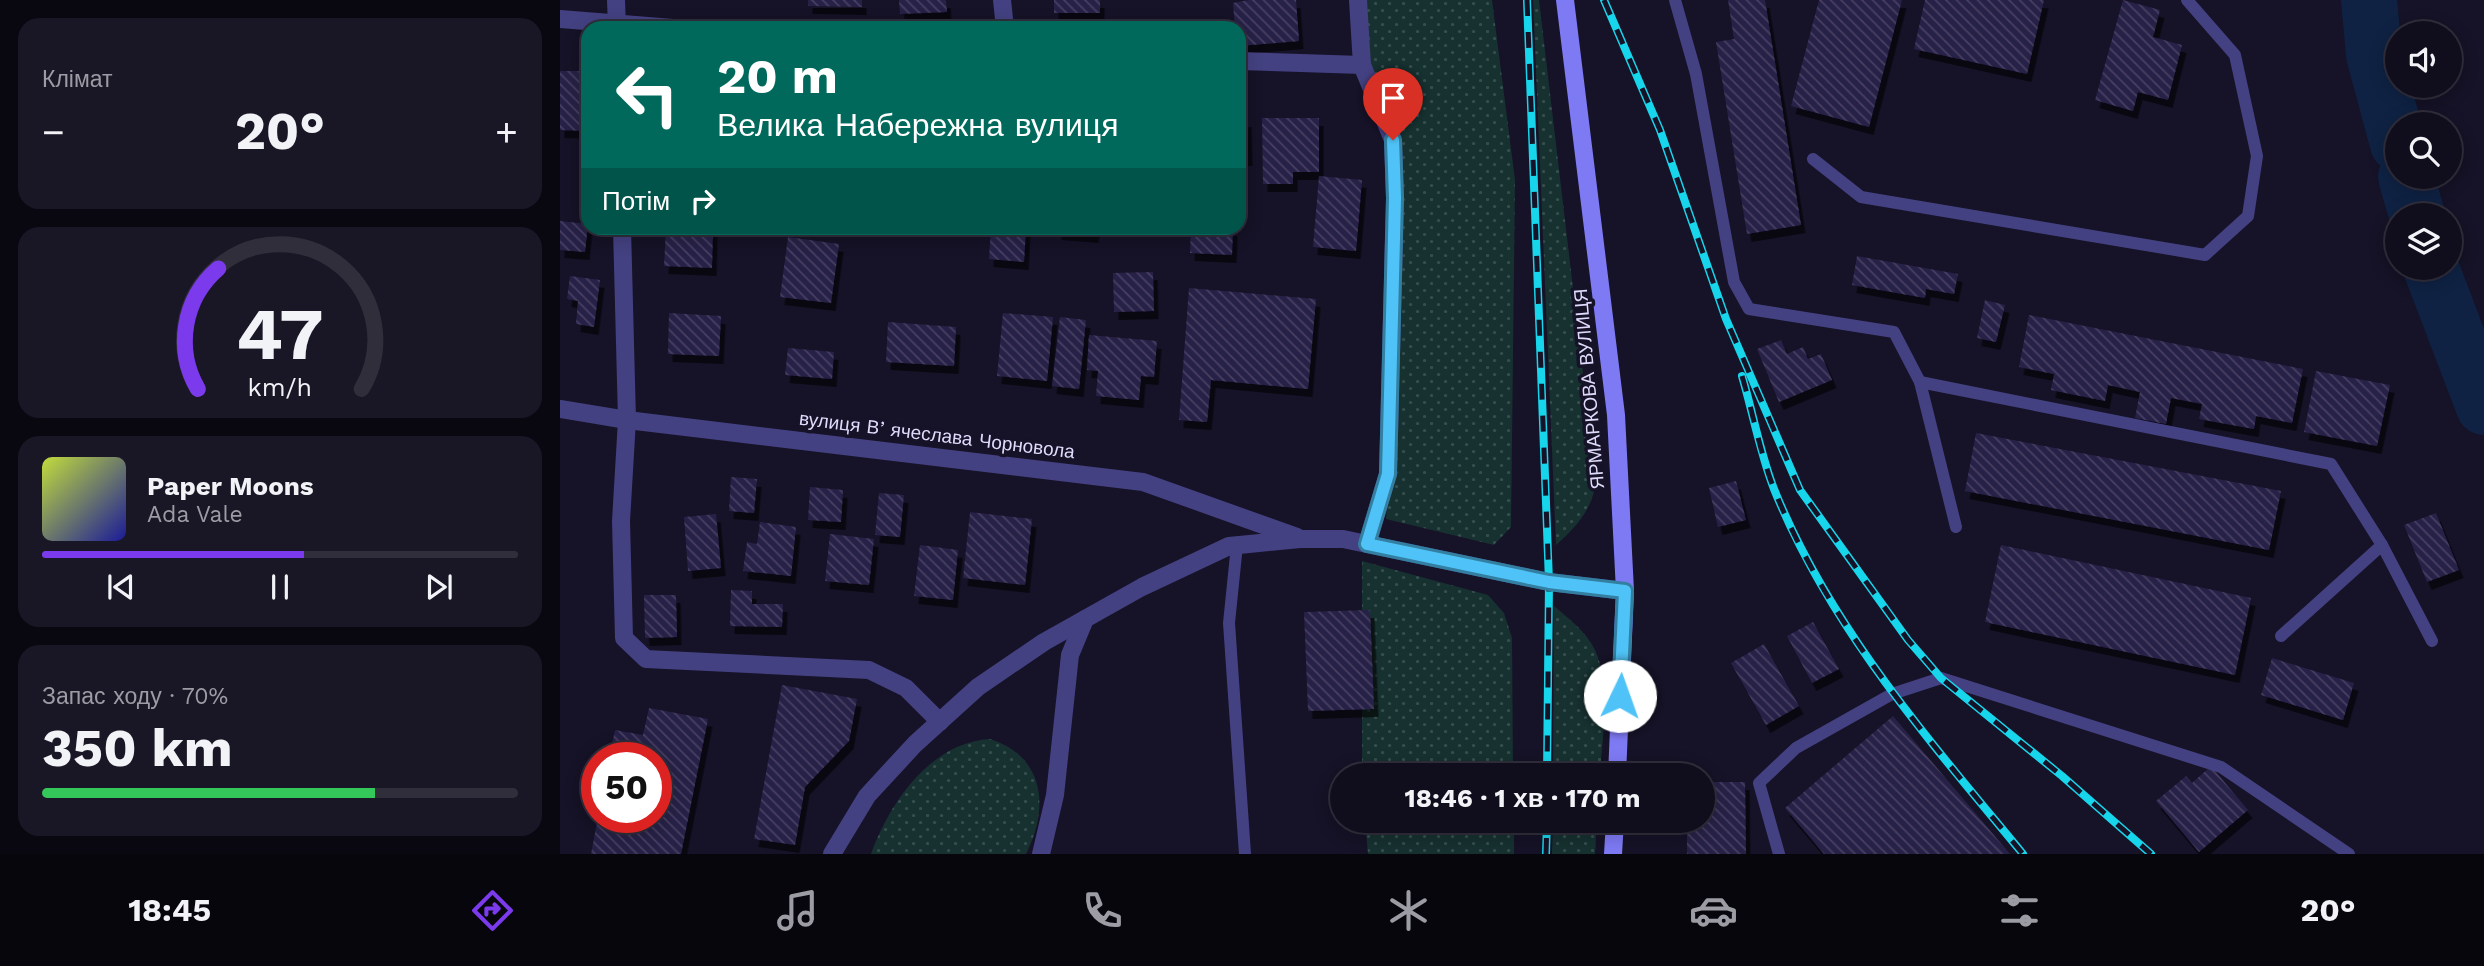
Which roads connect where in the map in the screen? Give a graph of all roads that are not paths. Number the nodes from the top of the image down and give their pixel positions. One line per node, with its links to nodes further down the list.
1 (616, 0): 8 (street)
2 (1002, 0): 9 (street)
3 (1358, 0): 12 (street)
4 (1564, 0): 23 (main road, ЯРМАРКОВА ВУЛИЦЯ)
5 (1675, 0): 15 (lane)
6 (2187, 0): 13 (lane)
7 (560, 19): 10 (street)
8 (616, 21)
9 (1004, 21)
10 (581, 22)
11 (1246, 61): 12 (street)
12 (1362, 65): 20 (street)
13 (1813, 159)
14 (622, 235): 17 (street)
15 (1920, 382): 18 (lane); 22 (lane)
16 (560, 409): 17 (street, вулиця Вʼячеслава Чорновола)
17 (627, 419): 19 (street, вулиця Вʼячеслава Чорновола); 27 (street)
18 (1956, 527)
19 (1300, 538): 20 (street); 21 (street)
20 (1367, 544): 23 (street)
21 (1237, 545): 24 (street); 33 (lane)
22 (2382, 545): 25 (lane); 26 (lane)
23 (1625, 591): 28 (main road, ЯРМАРКОВА ВУЛИЦЯ)
24 (1085, 619): 27 (street); 32 (street)
25 (2281, 636)
26 (2432, 641)
27 (940, 722): 31 (street)
28 (1618, 763)
29 (1614, 833): 34 (main road)
30 (2346, 853): 35 (lane)
31 (832, 854)
32 (1041, 854)
33 (1245, 854)
34 (1613, 854)
35 (1779, 854)

